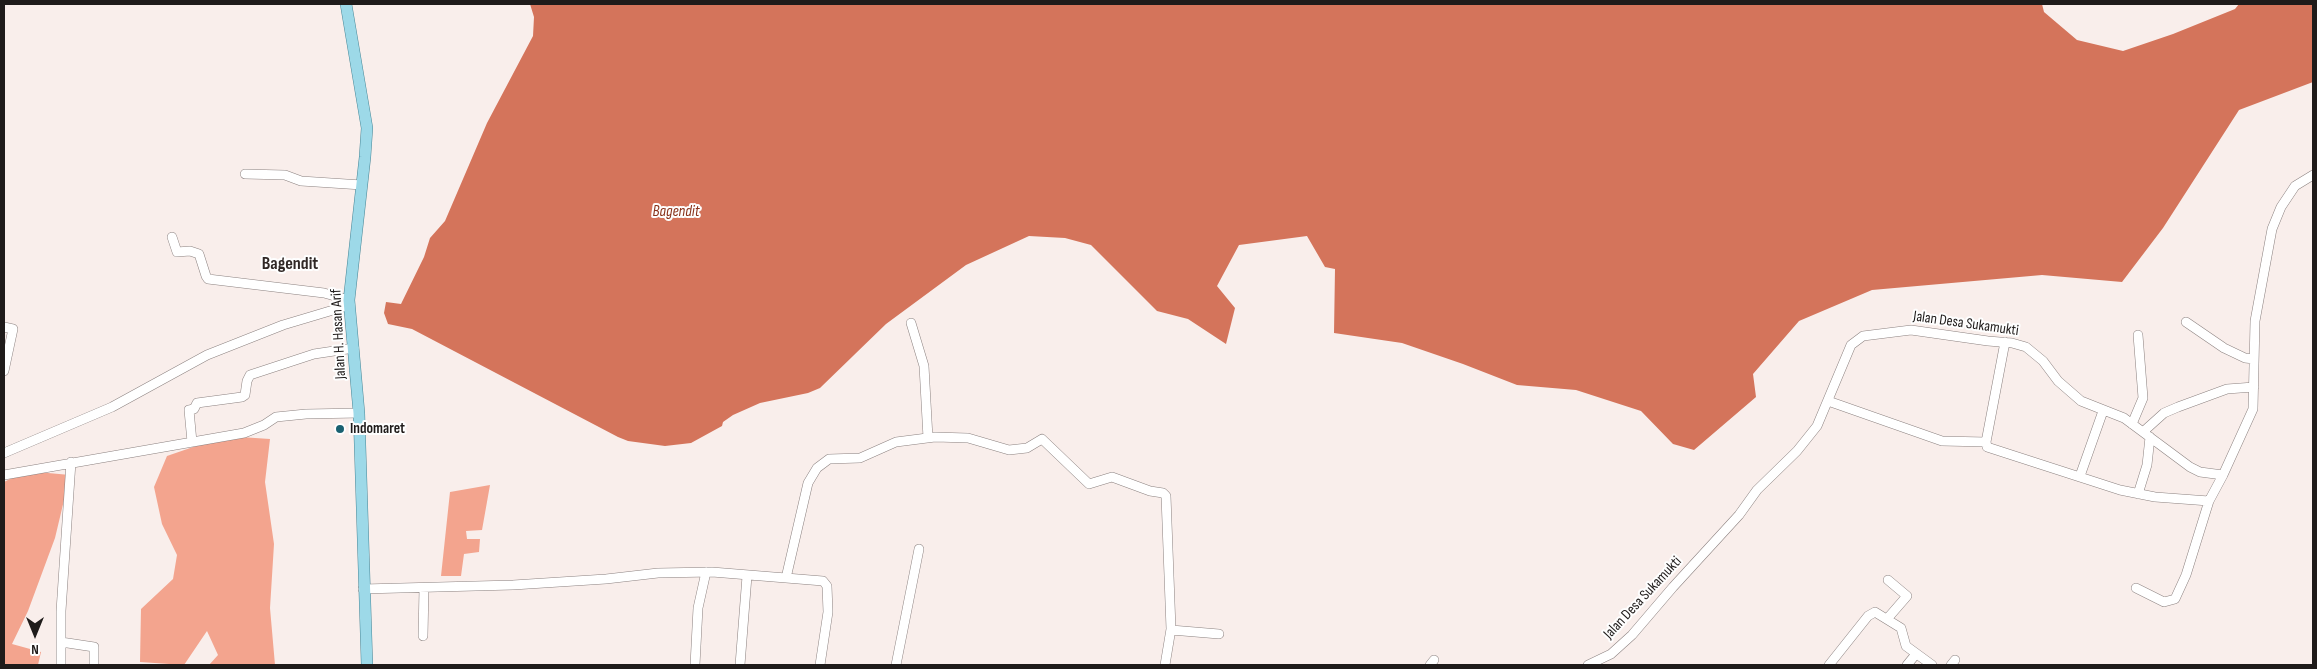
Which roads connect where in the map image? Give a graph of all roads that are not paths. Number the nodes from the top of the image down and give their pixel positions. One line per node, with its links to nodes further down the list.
1 (346, 4): 4 (main road, Jalan H. Hasan Arif)
2 (245, 174): 4 (street)
3 (2313, 175): 13 (street)
4 (362, 185): 6 (main road, Jalan H. Hasan Arif)
5 (172, 237): 6 (street)
6 (349, 303): 12 (main road, Jalan H. Hasan Arif); 24 (street)
7 (2186, 322): 13 (street)
8 (911, 323): 21 (street)
9 (4, 327): 14 (street)
10 (2138, 335): 19 (street)
11 (2005, 342): 16 (street, Jalan Desa Sukamukti); 17 (street, Jalan Desa Sukamukti); 23 (street)
12 (354, 348): 18 (main road, Jalan H. Hasan Arif); 22 (street)
13 (2254, 359): 15 (street)
14 (4, 365)
15 (2254, 388): 20 (street); 27 (street)
16 (1828, 401): 23 (street); 53 (street, Jalan Desa Sukamukti)
17 (2102, 411): 19 (street, Jalan Desa Sukamukti); 28 (street)
18 (359, 413): 22 (street); 38 (main road, Jalan H. Hasan Arif)
19 (2132, 424): 20 (street, Jalan Desa Sukamukti)
20 (2147, 434): 27 (street, Jalan Desa Sukamukti); 29 (street)
21 (928, 438): 34 (street); 40 (street)
22 (192, 442): 25 (street)
23 (1986, 442): 28 (street)
24 (4, 452)
25 (71, 462): 26 (street); 43 (street)
26 (4, 475)
27 (2223, 475): 30 (street)
28 (2080, 476): 29 (street)
29 (2138, 494): 30 (street)
30 (2209, 501): 37 (street)
31 (919, 549): 51 (street)
32 (706, 572): 33 (street); 36 (street); 48 (street)
33 (746, 576): 34 (street); 49 (street)
34 (786, 578): 50 (street)
35 (1888, 580): 39 (street)
36 (424, 588): 38 (street); 42 (street)
37 (2136, 588)
38 (363, 589): 47 (main road, Jalan H. Hasan Arif)
39 (1887, 619): 44 (street); 54 (street)
40 (1171, 630): 41 (street); 52 (street)
41 (1219, 634)
42 (423, 636)
43 (61, 642): 45 (street); 46 (street)
44 (1916, 654): 55 (street); 56 (street)
45 (60, 665)
46 (94, 665)
47 (367, 665)
48 (695, 665)
49 (740, 665)
50 (820, 665)
51 (896, 665)
52 (1165, 665)
53 (1588, 665)
54 (1829, 665)
55 (1907, 665)
56 (1932, 665)

